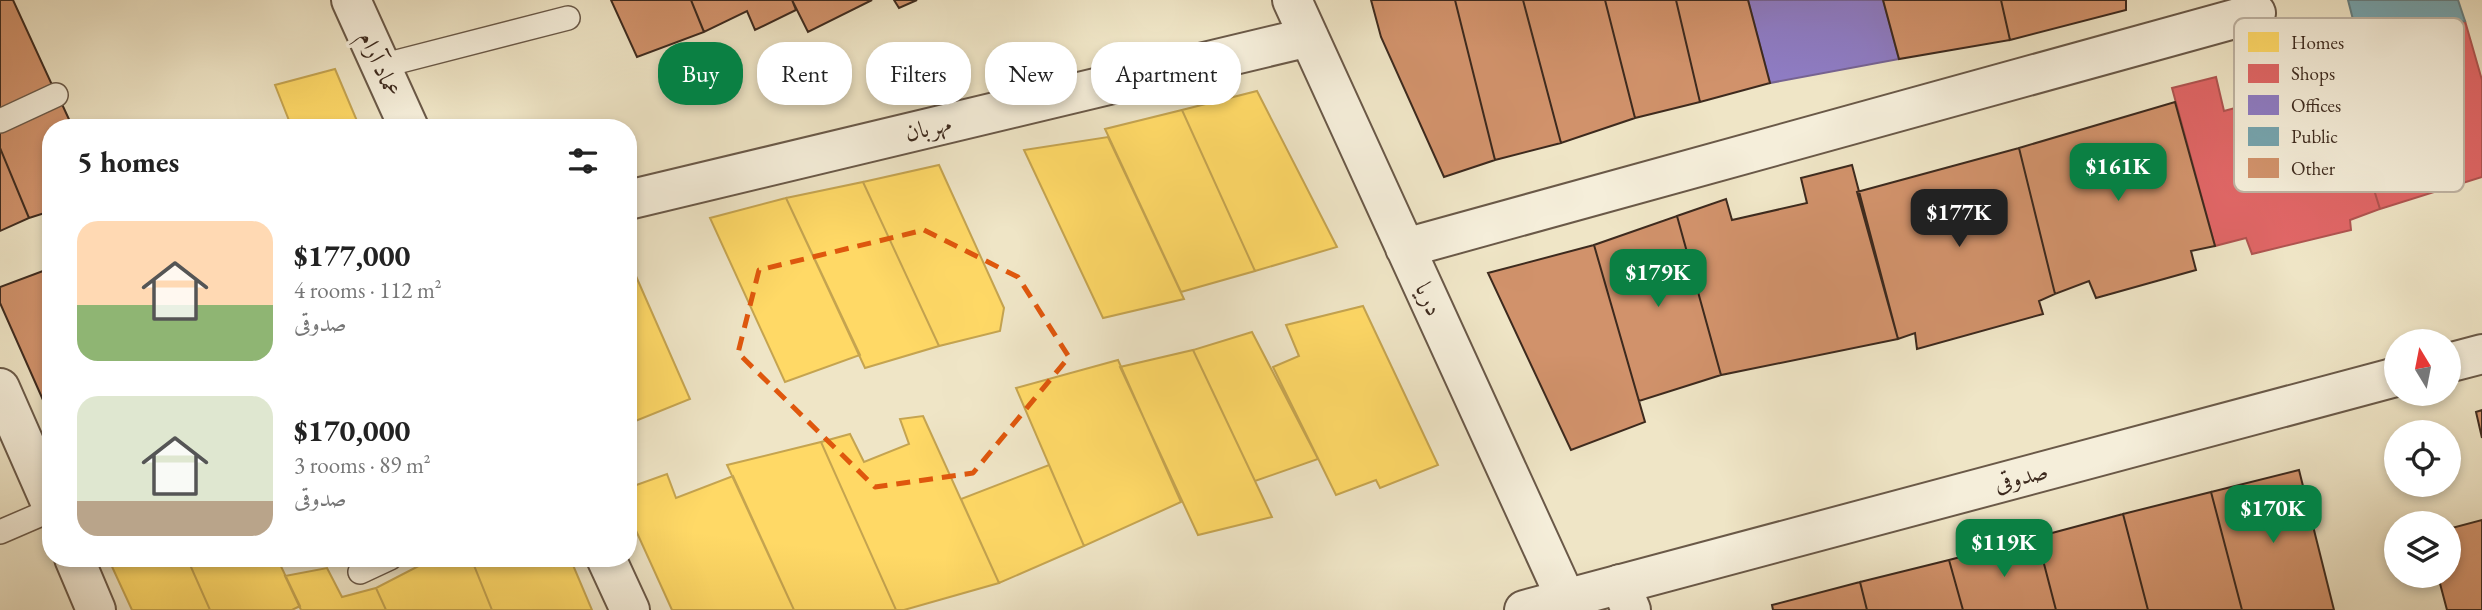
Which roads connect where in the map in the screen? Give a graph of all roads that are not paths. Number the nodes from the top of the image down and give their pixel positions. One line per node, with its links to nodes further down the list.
1 (351, 0): 8 (street, عماد آرام)
2 (1292, 0): 7 (street, دریا)
3 (2256, 13): 5 (street)
4 (568, 18): 8 (lane)
5 (2238, 18)
6 (2234, 19): 13 (street)
7 (1309, 37): 12 (street, مهربان); 13 (street, دریا)
8 (381, 66): 10 (street, عماد آرام)
9 (56, 95): 11 (lane)
10 (405, 119)
11 (0, 121)
12 (637, 198)
13 (1405, 248): 26 (street, دریا)
14 (2482, 354): 15 (street)
15 (2461, 360)
16 (2384, 380): 25 (street, صدوقی)
17 (0, 388): 18 (street)
18 (42, 484)
19 (42, 514): 20 (lane)
20 (0, 532)
21 (78, 567): 27 (street)
22 (371, 567): 24 (lane)
23 (610, 567): 28 (street)
24 (360, 572)
25 (1626, 597): 26 (street, صدوقی)
26 (1566, 599): 29 (street, صدوقی)
27 (96, 610)
28 (630, 610)
29 (1524, 610)

